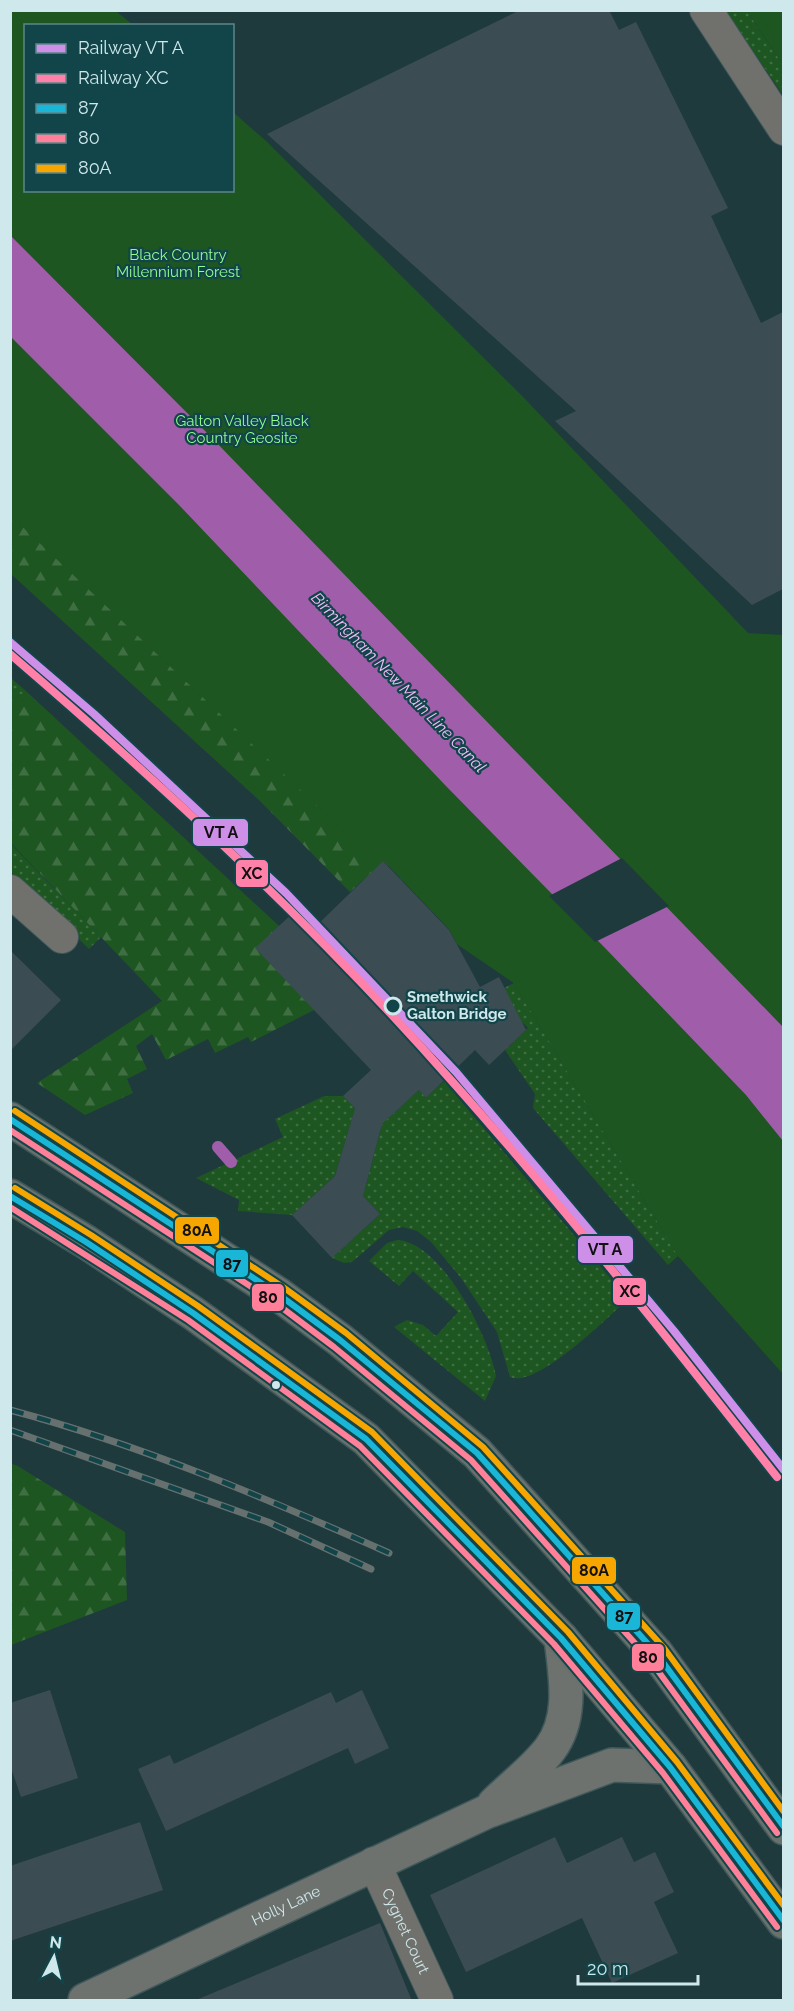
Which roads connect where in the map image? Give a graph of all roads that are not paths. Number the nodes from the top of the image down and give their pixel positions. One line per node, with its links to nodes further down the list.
1 (706, 10): 2 (street)
2 (783, 129)
3 (10, 891): 4 (street)
4 (62, 937)
5 (13, 1121): 10 (main road)
6 (10, 1196): 7 (main road)
7 (561, 1638): 8 (main road); 9 (street, Holly Lane)
8 (670, 1767): 9 (street, Holly Lane); 12 (main road)
9 (486, 1812): 11 (street, Holly Lane)
10 (783, 1828)
11 (374, 1863): 13 (street, Holly Lane); 14 (street, Cygnet Court)
12 (783, 1922)
13 (85, 2001)
14 (438, 2001)

